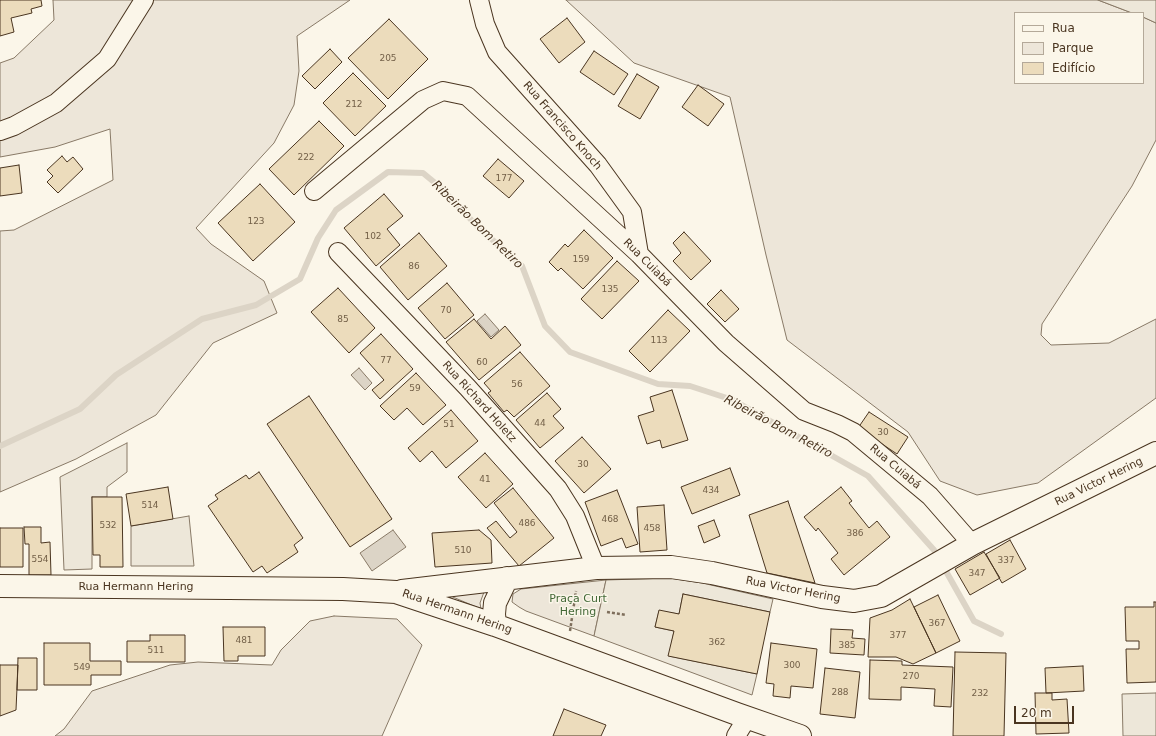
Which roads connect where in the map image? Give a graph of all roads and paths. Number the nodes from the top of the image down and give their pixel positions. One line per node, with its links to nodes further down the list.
1 (144, 0): 3 (street)
2 (479, 0): 6 (street, Rua Francisco Knoch)
3 (5, 126)
4 (314, 191): 6 (street, Rua Cuiabá)
5 (338, 252): 9 (street, Rua Richard Holetz)
6 (639, 254): 8 (street, Rua Cuiabá)
7 (1156, 453): 8 (street, Rua Victor Hering)
8 (972, 544): 9 (street, Rua Victor Hering)
9 (587, 569): 10 (street, Rua Victor Hering); 16 (path)
10 (507, 578): 12 (street, Rua Victor Hering); 15 (street)
11 (0, 586): 12 (street, Rua Hermann Hering)
12 (396, 592): 15 (street, Rua Hermann Hering)
13 (607, 612): 14 (path)
14 (626, 615)
15 (495, 625): 16 (street, Rua Hermann Hering)
16 (567, 652): 17 (street, Rua Hermann Hering)
17 (747, 718): 18 (street); 19 (street, Rua Hermann Hering)
18 (736, 736)
19 (800, 736)

